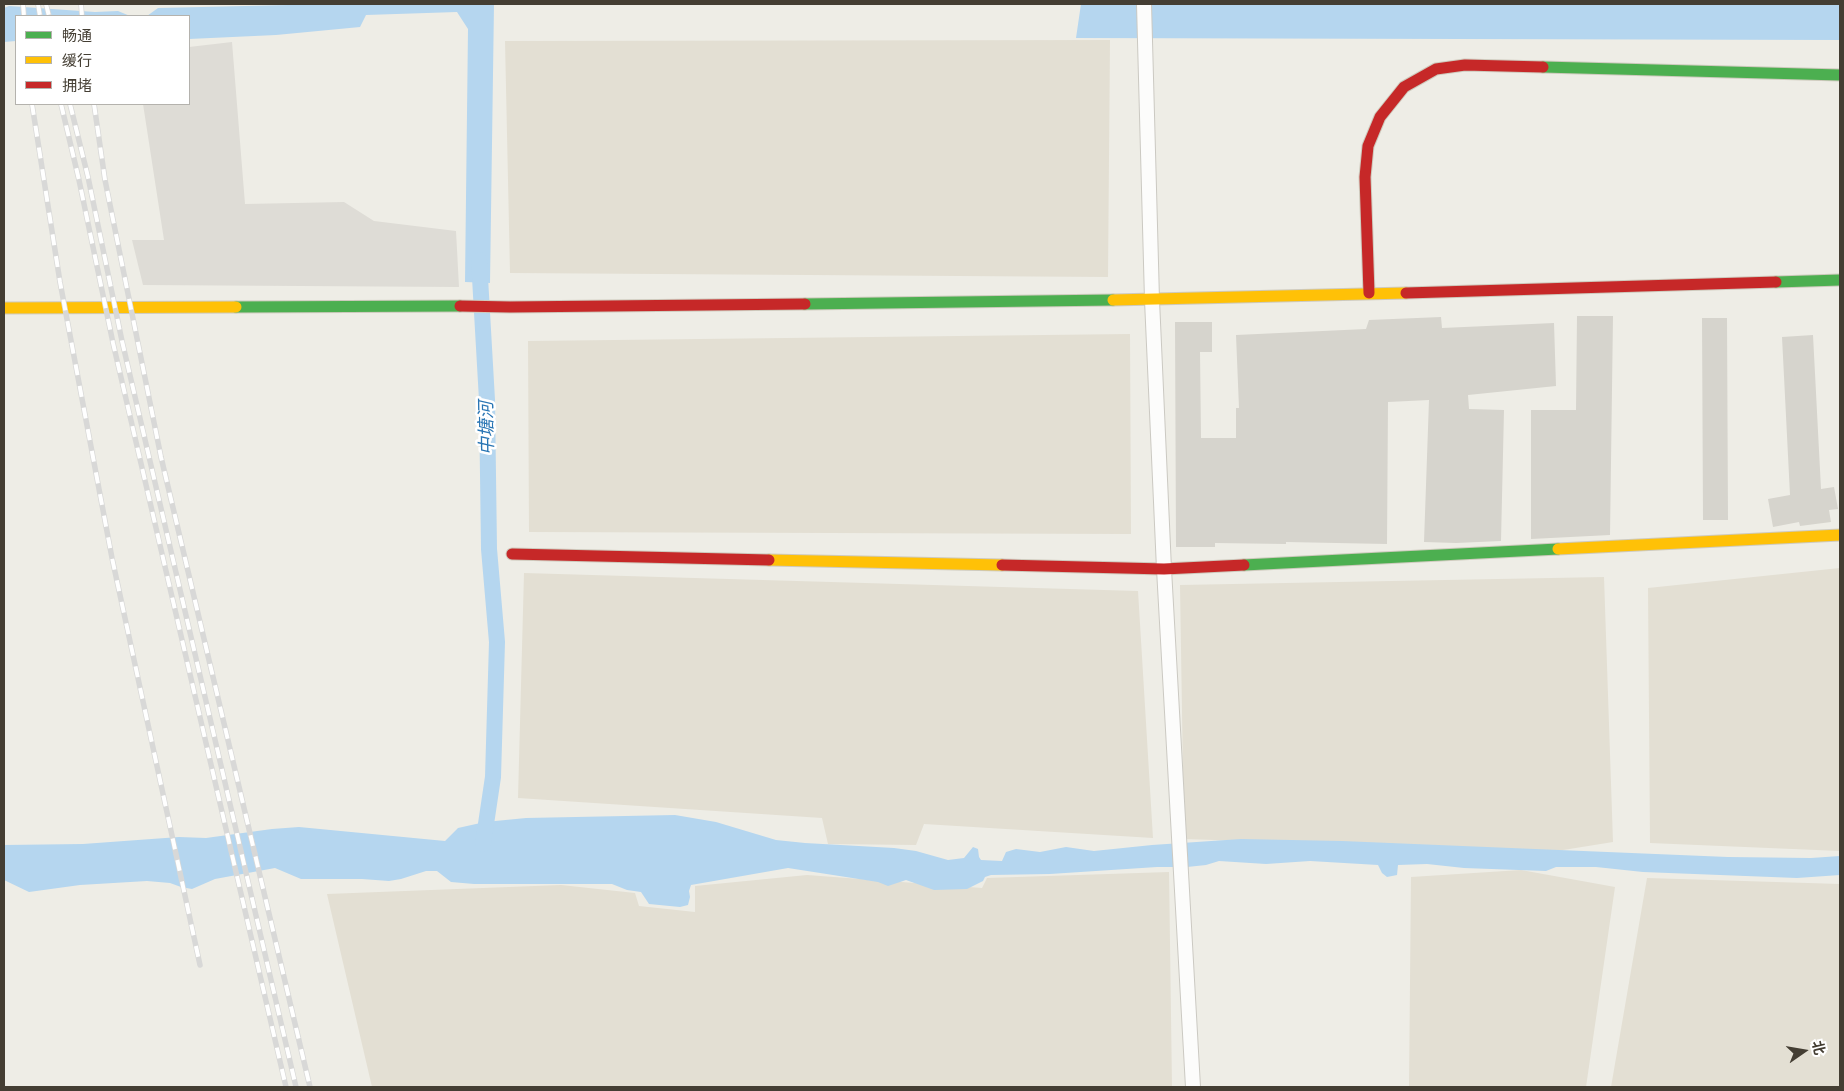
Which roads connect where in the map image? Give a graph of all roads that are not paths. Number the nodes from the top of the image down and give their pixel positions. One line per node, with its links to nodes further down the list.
1 (1144, 4): 5 (street)
2 (1840, 75): 4 (street)
3 (1840, 280): 4 (street)
4 (1369, 293): 5 (street)
5 (1152, 300): 6 (street); 9 (street)
6 (4, 308)
7 (1840, 536): 9 (street)
8 (512, 554): 9 (street)
9 (1164, 569): 10 (street)
10 (1194, 1087)

